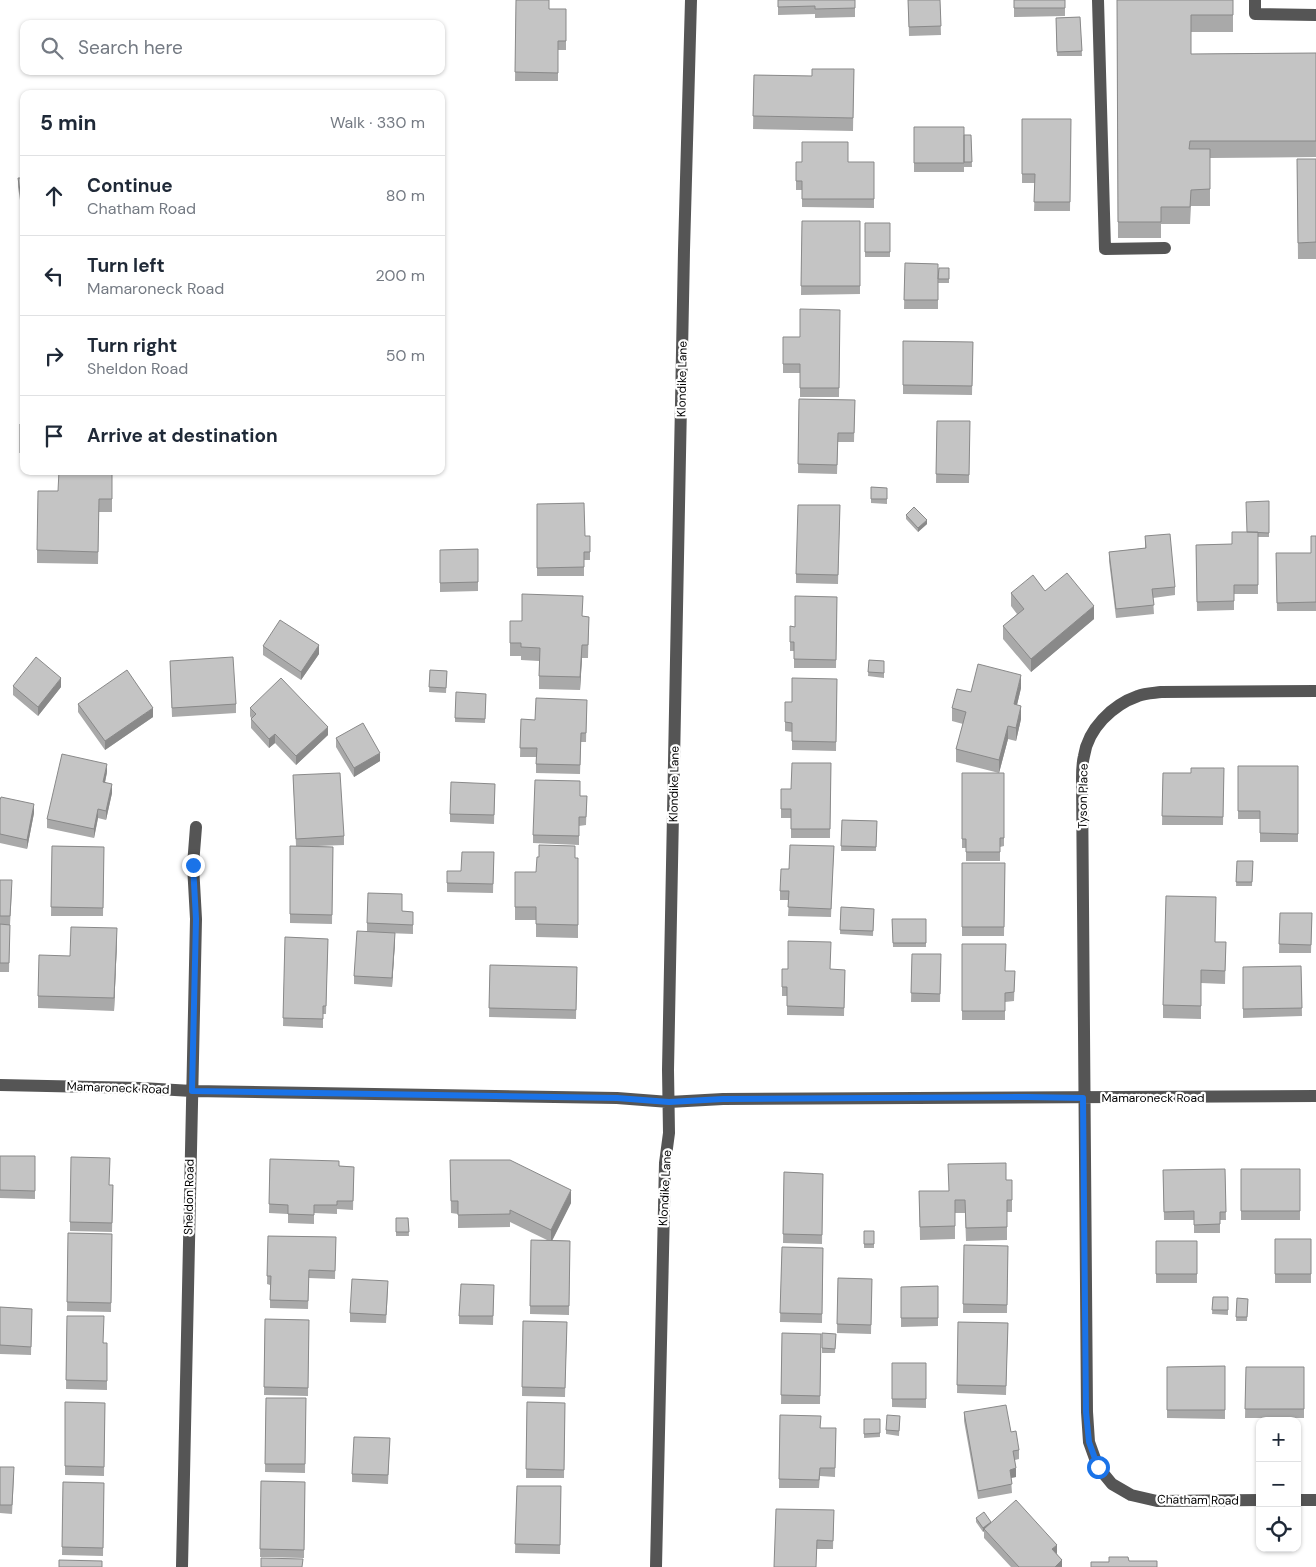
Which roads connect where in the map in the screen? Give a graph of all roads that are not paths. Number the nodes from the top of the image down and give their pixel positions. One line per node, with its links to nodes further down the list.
1 (691, 0): 12 (street, Klondike Lane)
2 (1098, 0): 5 (street)
3 (1256, 0): 4 (street)
4 (1316, 15)
5 (1165, 248)
6 (1316, 691): 11 (street, Tyson Place)
7 (196, 827): 9 (street, Sheldon Road)
8 (0, 1085): 9 (street, Mamaroneck Road)
9 (192, 1091): 12 (street, Mamaroneck Road); 16 (street, Sheldon Road)
10 (1316, 1096): 11 (street, Mamaroneck Road)
11 (1083, 1098): 12 (street, Mamaroneck Road); 13 (street, Chatham Road)
12 (669, 1102): 17 (street, Klondike Lane)
13 (1256, 1500)
14 (1301, 1500): 15 (street)
15 (1316, 1500)
16 (182, 1567)
17 (656, 1567)

